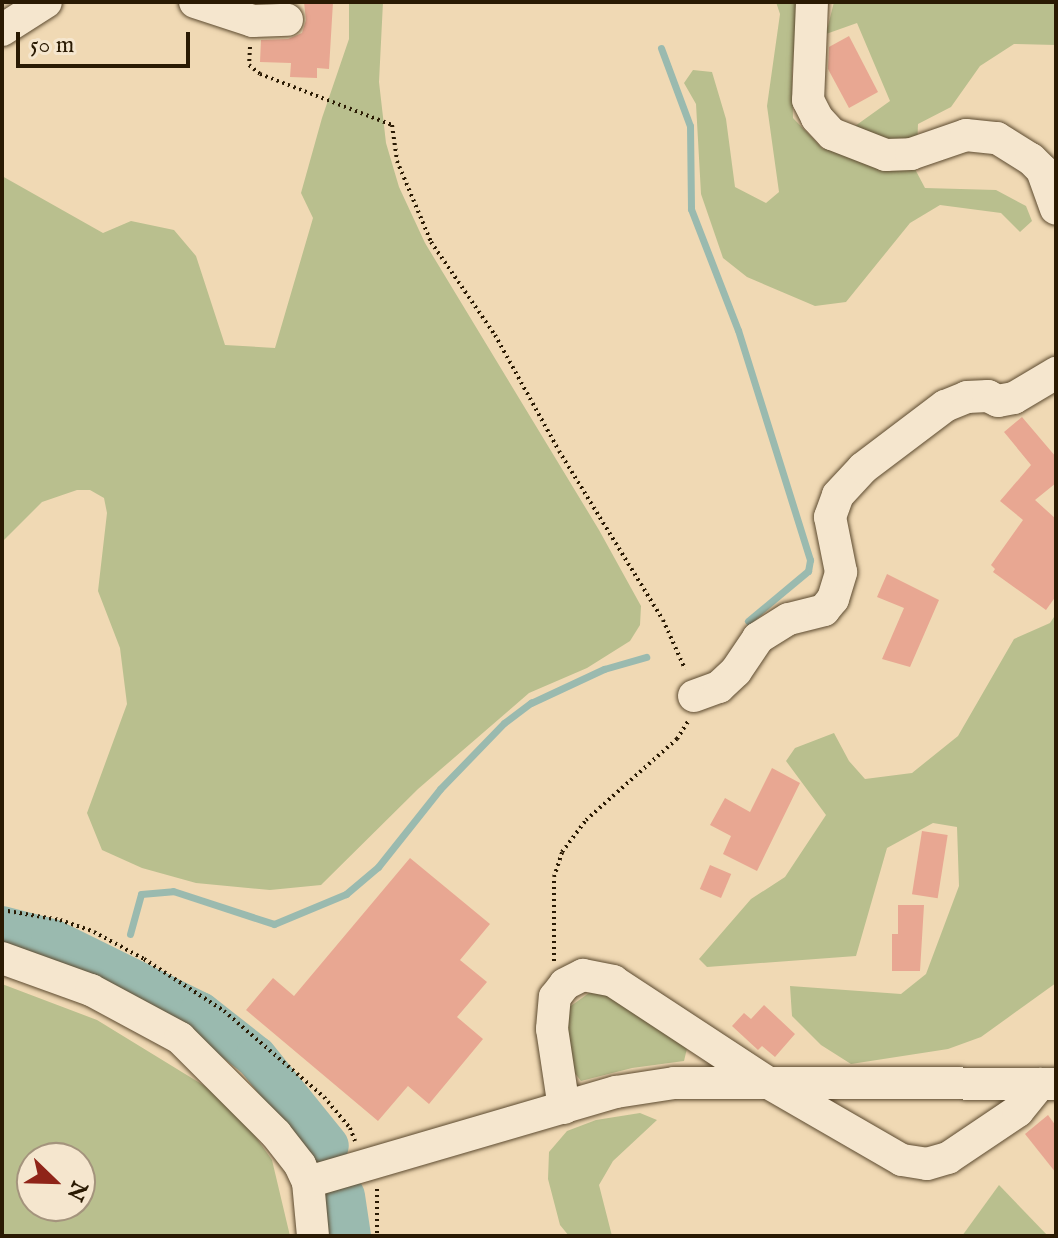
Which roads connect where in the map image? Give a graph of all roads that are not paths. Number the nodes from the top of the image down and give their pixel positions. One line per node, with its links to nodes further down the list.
1 (46, 2): 5 (street)
2 (195, 2): 4 (street)
3 (812, 2): 6 (street)
4 (287, 20)
5 (2, 30)
6 (1056, 209)
7 (1056, 373): 8 (street)
8 (694, 696)
9 (2, 958): 13 (street)
10 (765, 1081): 11 (street); 11 (street); 12 (street); 12 (street)
11 (1048, 1084)
12 (564, 1108): 13 (street)
13 (308, 1182): 14 (street)
14 (313, 1236)

